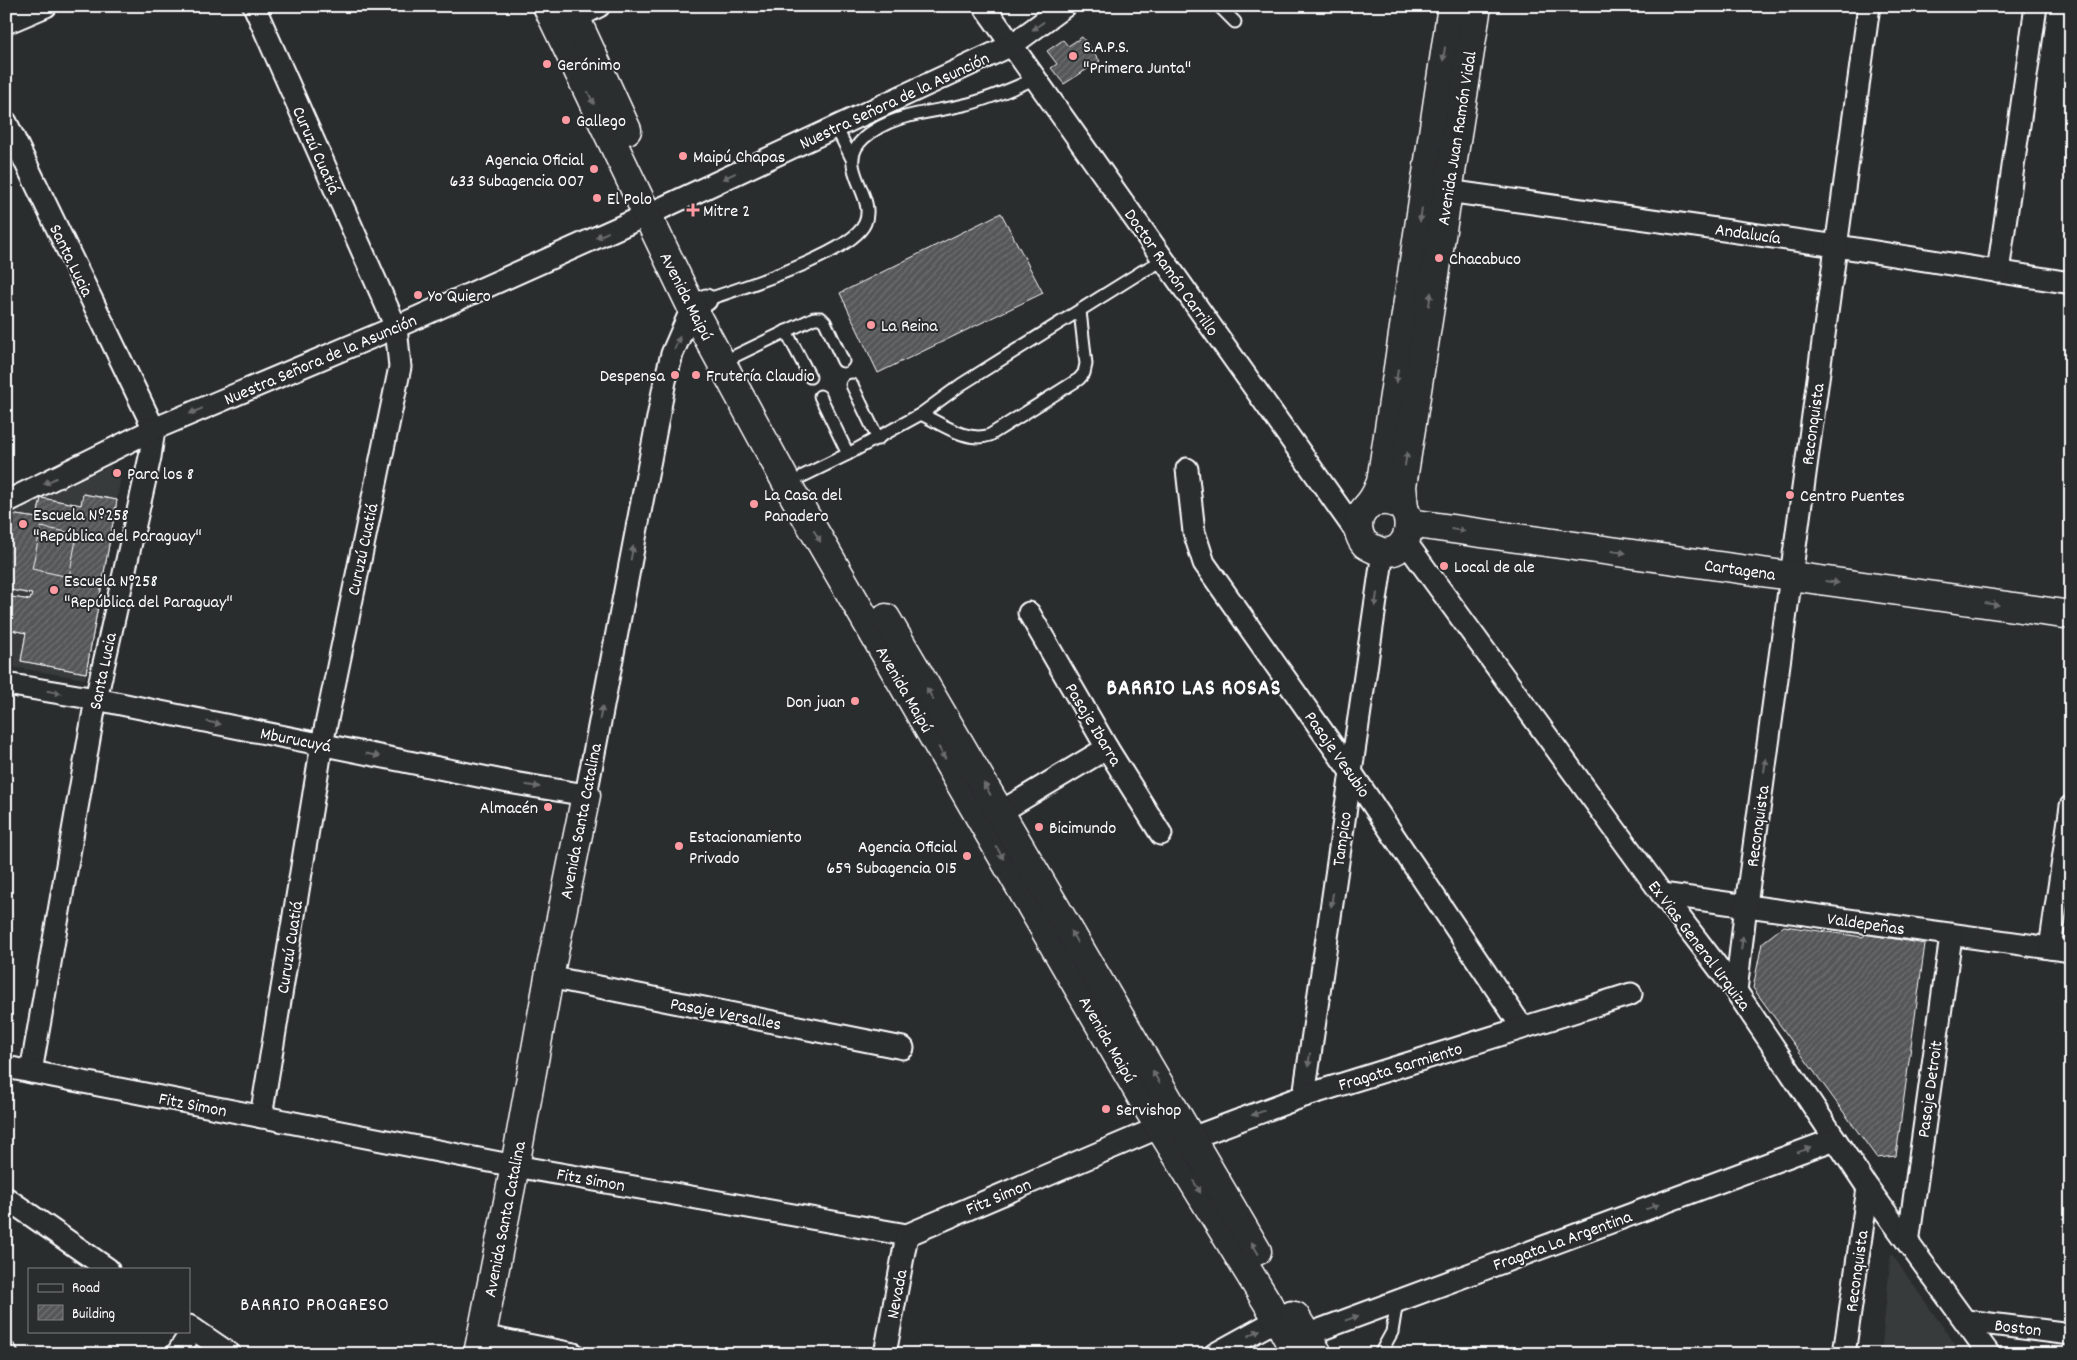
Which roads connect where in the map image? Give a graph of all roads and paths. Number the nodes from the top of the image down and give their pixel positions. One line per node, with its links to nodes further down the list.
1 (46, 6): 13 (street)
2 (254, 6): 27 (street, Curuzú Cuatiá)
3 (599, 6): 11 (street)
4 (984, 6): 14 (street, Doctor Ramón Carrillo)
5 (1065, 6): 14 (street, Nuestra Señora de la Asunción, one-way to 14)
6 (1219, 6): 12 (lane)
7 (1452, 6): 19 (main road, Avenida Juan Ramón Vidal, one-way to 19)
8 (1477, 6): 19 (main road, Avenida Juan Ramón Vidal)
9 (1869, 6): 21 (street, Reconquista)
10 (2036, 6): 23 (street)
11 (562, 15): 20 (main road, Avenida Maipú)
12 (1236, 22)
13 (6, 23)
14 (1012, 45): 15 (street, Doctor Ramón Carrillo); 17 (street, Nuestra Señora de la Asunción)
15 (1036, 78): 18 (lane); 22 (street, Doctor Ramón Carrillo)
16 (6, 122): 35 (street, Santa Lucia)
17 (836, 127): 18 (lane); 20 (street, Nuestra Señora de la Asunción, one-way to 20)
18 (852, 159): 25 (lane)
19 (1436, 189): 21 (street, Andalucía); 41 (main road, Avenida Juan Ramón Vidal, one-way to 41); 42 (main road, Avenida Juan Ramón Vidal, one-way to 19)
20 (655, 211): 25 (main road, Avenida Maipú); 27 (street, Nuestra Señora de la Asunción, one-way to 27)
21 (1837, 246): 23 (street, Andalucía); 44 (street, Reconquista)
22 (1164, 260): 26 (lane); 43 (street, Doctor Ramón Carrillo)
23 (1998, 272): 24 (street, Andalucía)
24 (2071, 283)
25 (699, 304): 29 (main road, Avenida Maipú); 52 (street, Avenida Santa Catalina, one-way to 25); 54 (main road, Avenida Maipú, one-way to 54)
26 (1080, 311): 34 (lane); 34 (lane)
27 (396, 327): 35 (street, Nuestra Señora de la Asunción, one-way to 35); 49 (street, Curuzú Cuatiá)
28 (786, 331): 29 (lane); 30 (lane); 31 (lane)
29 (735, 356): 39 (main road, Avenida Maipú)
30 (843, 361)
31 (810, 377)
32 (852, 385): 36 (lane)
33 (820, 396): 37 (lane)
34 (921, 414): 36 (lane)
35 (154, 429): 40 (street, Nuestra Señora de la Asunción, one-way to 40); 48 (street, Santa Lucia)
36 (878, 438): 37 (lane)
37 (848, 454): 39 (lane)
38 (1187, 469): 51 (street, Pasaje Vesubio)
39 (803, 476): 54 (main road, Avenida Maipú, one-way to 39)
40 (6, 502)
41 (1370, 503): 42 (main road); 43 (main road)
42 (1400, 531): 43 (main road); 44 (main road, Cartagena, one-way to 44); 51 (street, Tampico, one-way to 51); 56 (street, Ex Vias General Urquiza)
43 (1360, 537)
44 (1791, 576): 46 (main road, Cartagena, one-way to 46); 57 (street, Reconquista, one-way to 44)
45 (1029, 613): 50 (street, Pasaje Ibarra)
46 (2071, 615)
47 (6, 684): 48 (street, Mburucuyá, one-way to 48)
48 (96, 699): 49 (street, Mburucuyá, one-way to 49); 66 (street, Santa Lucia)
49 (322, 744): 52 (street, Mburucuyá, one-way to 52); 68 (street, Curuzú Cuatiá)
50 (1107, 748): 54 (street); 55 (street, Pasaje Ibarra)
51 (1351, 772): 63 (street, Pasaje Vesubio); 67 (street, Tampico, one-way to 67)
52 (586, 795): 60 (main road, Avenida Santa Catalina)
53 (2071, 806): 59 (street)
54 (992, 817): 69 (main road, Avenida Maipú)
55 (1161, 834)
56 (1662, 894): 57 (street, Valdepeñas); 61 (street, Ex Vias General Urquiza)
57 (1746, 905): 58 (street, Valdepeñas); 61 (street, Reconquista, one-way to 57)
58 (1951, 936): 59 (street, Valdepeñas); 75 (street, Pasaje Detroit)
59 (2060, 950)
60 (549, 977): 64 (street, Pasaje Versalles); 71 (main road, Avenida Santa Catalina)
61 (1736, 991): 70 (street, Ex Vias General Urquiza)
62 (1631, 994): 63 (street, Fragata Sarmiento)
63 (1522, 1028): 67 (street, Fragata Sarmiento)
64 (903, 1048)
65 (6, 1067): 66 (street, Fitz Simon)
66 (31, 1072): 68 (street, Fitz Simon)
67 (1304, 1096): 69 (street, Fragata Sarmiento, one-way to 69)
68 (261, 1117): 71 (street, Fitz Simon)
69 (1174, 1137): 74 (street, Fitz Simon); 78 (main road, Avenida Maipú)
70 (1835, 1139): 72 (street, Ex Vias General Urquiza); 77 (street, Fragata La Argentina, one-way to 70)
71 (515, 1166): 74 (street, Fitz Simon); 83 (main road, Avenida Santa Catalina)
72 (1868, 1188): 75 (street, Ex Vias General Urquiza); 85 (street, Reconquista)
73 (6, 1198): 76 (street)
74 (907, 1235): 89 (street, Nevada)
75 (1908, 1243): 79 (street, Ex Vias General Urquiza)
76 (107, 1268)
77 (1397, 1301): 84 (street, Fragata La Argentina, one-way to 77); 91 (lane)
78 (1285, 1316): 84 (main road, Avenida Maipú); 90 (street, one-way to 78)
79 (1966, 1321): 82 (street, Boston); 93 (street, Ex Vias General Urquiza)
80 (191, 1327): 87 (street)
81 (188, 1332): 86 (street)
82 (2071, 1334)
83 (480, 1345): 88 (street)
84 (1303, 1347)
85 (1845, 1348): 92 (street)
86 (177, 1354)
87 (230, 1354)
88 (574, 1354)
89 (884, 1354)
90 (1215, 1354)
91 (1380, 1354)
92 (1826, 1354)
93 (1989, 1354)

